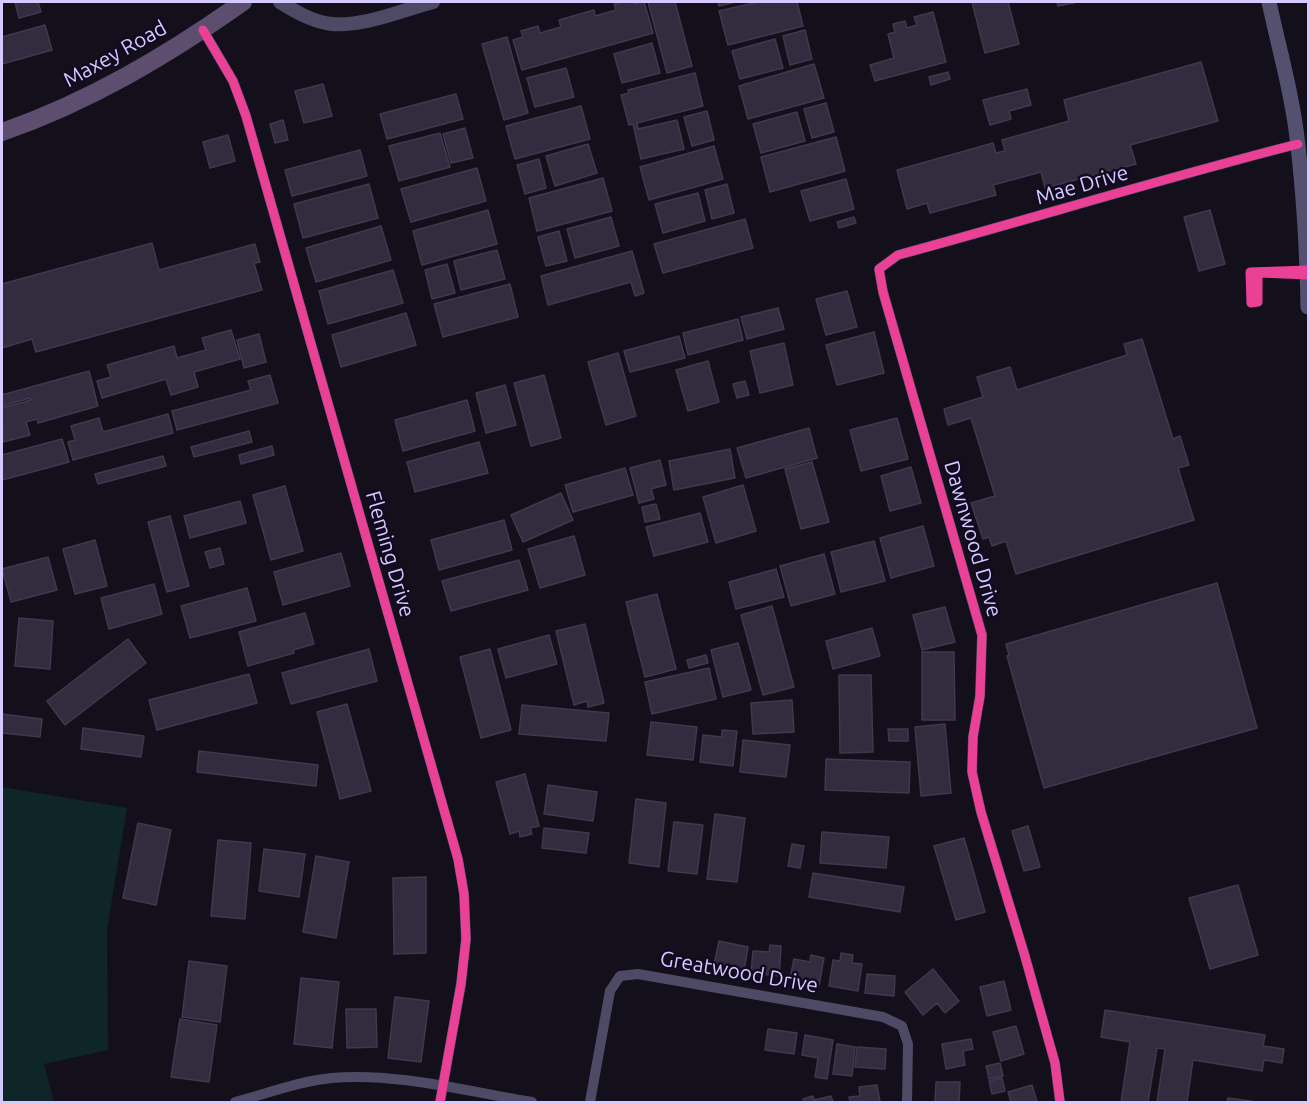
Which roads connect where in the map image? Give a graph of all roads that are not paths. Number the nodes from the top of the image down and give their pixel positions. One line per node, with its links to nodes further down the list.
1 (243, 2): 5 (main road, Maxey Road)
2 (280, 2): 3 (street)
3 (433, 2)
4 (1269, 2): 7 (main road)
5 (203, 30): 6 (main road, Maxey Road); 10 (street, Fleming Drive)
6 (2, 132)
7 (1298, 144): 8 (street, Mae Drive); 9 (main road)
8 (879, 269): 16 (street, Dawnwood Drive)
9 (1308, 307)
10 (443, 1088): 11 (street); 12 (street, Fleming Drive); 13 (street)
11 (235, 1102)
12 (440, 1102)
13 (532, 1102)
14 (590, 1102): 15 (street, Greatwood Drive)
15 (908, 1102)
16 (1060, 1102)

